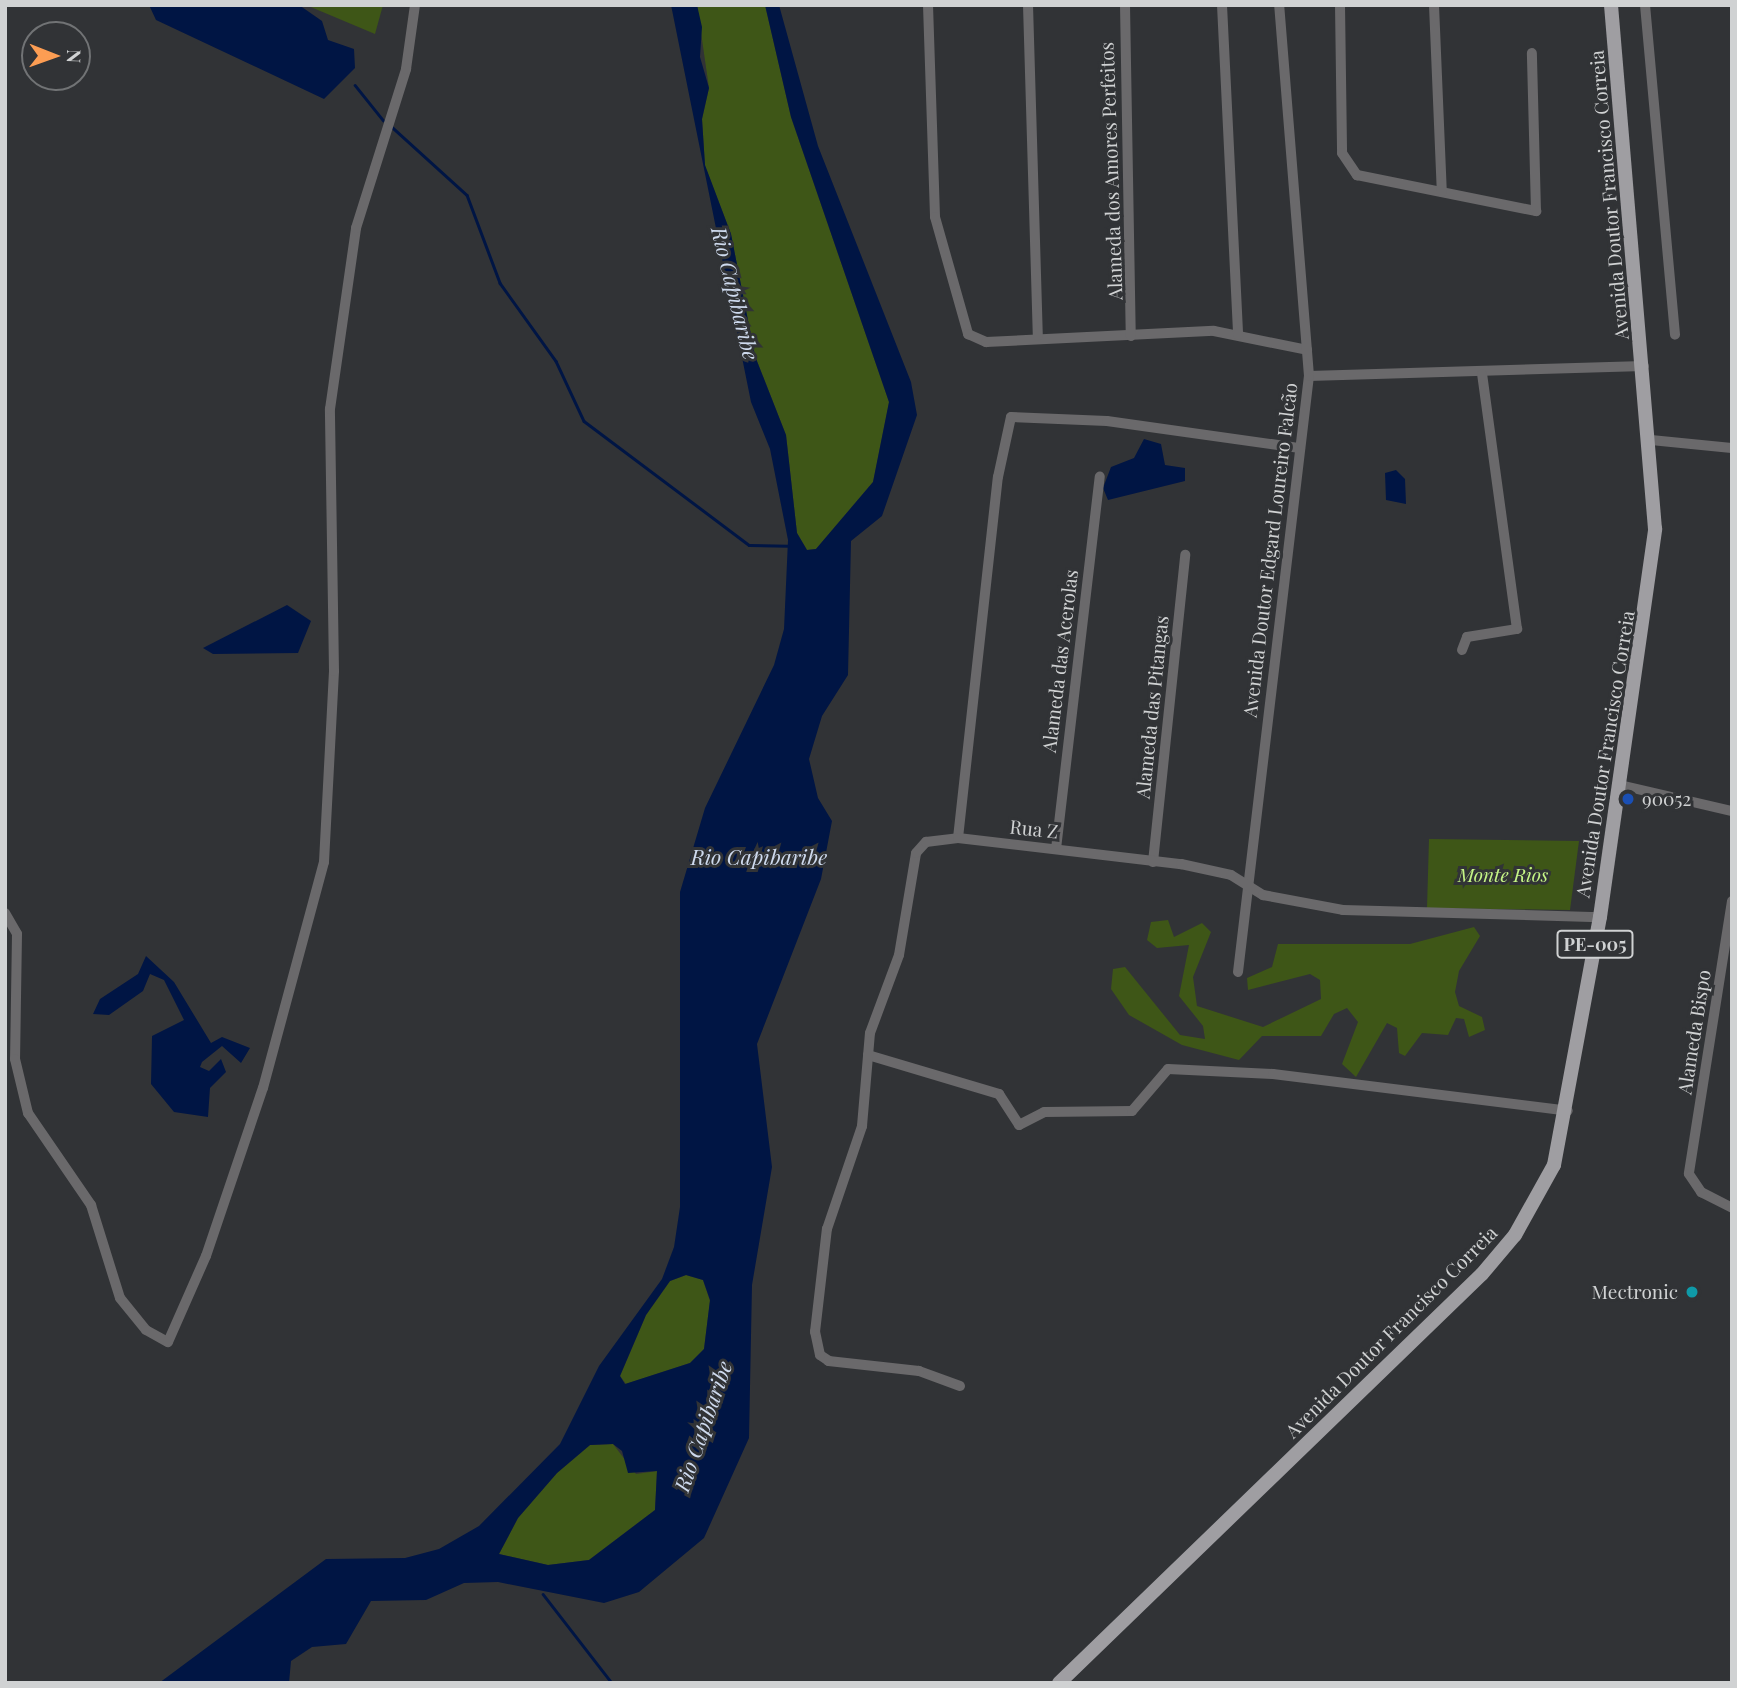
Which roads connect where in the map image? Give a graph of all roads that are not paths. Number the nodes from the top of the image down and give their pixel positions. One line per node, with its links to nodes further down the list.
1 (415, 5): 34 (street)
2 (928, 5): 15 (street)
3 (1028, 5): 15 (street)
4 (1125, 5): 16 (street, Alameda dos Amores Perfeitos)
5 (1222, 5): 13 (street)
6 (1279, 5): 17 (street, Avenida Doutor Edgard Loureiro Falcão)
7 (1340, 5): 12 (street)
8 (1434, 5): 12 (street)
9 (1611, 5): 18 (main road, Avenida Doutor Francisco Correia / PE-005)
10 (1645, 5): 14 (street)
11 (1532, 54): 12 (street)
12 (1442, 192)
13 (1238, 335): 16 (street); 17 (street)
14 (1675, 335)
15 (1038, 336): 16 (street)
16 (1131, 336)
17 (1307, 350): 20 (street, Avenida Doutor Edgard Loureiro Falcão)
18 (1644, 366): 19 (street); 21 (main road, Avenida Doutor Francisco Correia / PE-005)
19 (1482, 374): 20 (street); 26 (street)
20 (1309, 376): 22 (street, Avenida Doutor Edgard Loureiro Falcão)
21 (1651, 440): 23 (street); 27 (main road, Avenida Doutor Francisco Correia / PE-005)
22 (1300, 448): 29 (street); 32 (street, Avenida Doutor Edgard Loureiro Falcão)
23 (1732, 448)
24 (1100, 477): 30 (street, Alameda das Acerolas)
25 (1185, 555): 31 (street, Alameda das Pitangas)
26 (1462, 650)
27 (1620, 785): 28 (street); 35 (main road, Avenida Doutor Francisco Correia / PE-005)
28 (1732, 811)
29 (958, 838): 30 (street, Rua Z); 37 (street, Rua Z)
30 (1056, 849): 31 (street, Rua Z)
31 (1153, 862): 32 (street, Rua Z)
32 (1249, 889): 35 (street, Rua Z); 36 (street, Avenida Doutor Edgard Loureiro Falcão)
33 (1732, 901): 39 (street, Alameda Bispo)
34 (5, 913)
35 (1600, 917): 38 (main road, Avenida Doutor Francisco Correia / PE-005)
36 (1238, 972)
37 (868, 1055): 38 (street); 40 (street)
38 (1568, 1111): 41 (main road, Avenida Doutor Francisco Correia / PE-005)
39 (1732, 1208)
40 (960, 1386)
41 (1059, 1683)

